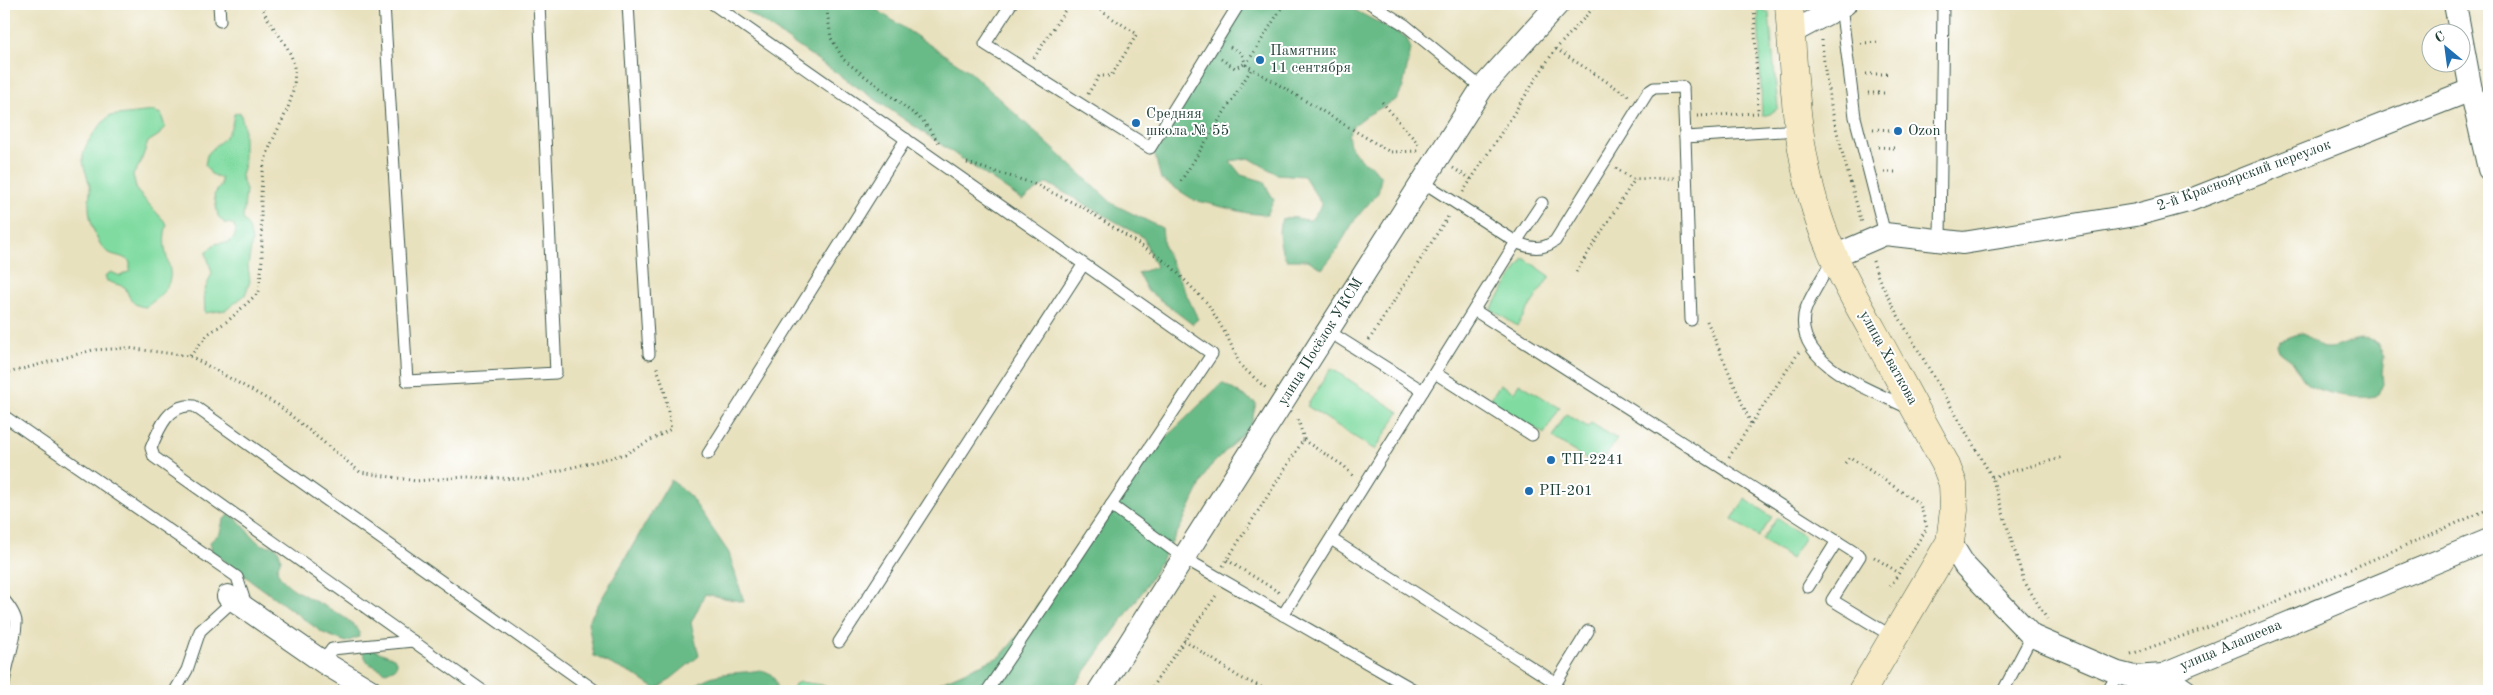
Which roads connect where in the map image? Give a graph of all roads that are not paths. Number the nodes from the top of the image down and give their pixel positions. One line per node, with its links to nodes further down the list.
1 (219, 4): 14 (lane)
2 (384, 4): 3 (lane)
3 (539, 4)
4 (628, 4): 32 (lane)
5 (713, 4): 20 (lane)
6 (1011, 4): 7 (lane)
7 (1238, 4)
8 (1371, 4): 16 (lane)
9 (1558, 4): 16 (street, улица Посёлок УКСМ)
10 (1789, 4): 15 (main road, улица Хваткова)
11 (1943, 4): 25 (lane)
12 (2456, 4): 17 (street)
13 (1843, 5): 15 (street); 24 (lane)
14 (220, 20)
15 (1791, 33): 18 (main road, улица Хваткова)
16 (1482, 88): 22 (street, улица Посёлок УКСМ)
17 (2471, 90): 21 (street); 25 (street, 2-й Красноярский переулок)
18 (1799, 130): 19 (lane); 27 (main road, улица Хваткова)
19 (1685, 137): 26 (lane); 30 (lane)
20 (906, 139): 28 (lane); 38 (lane)
21 (2489, 169)
22 (1423, 182): 26 (lane); 31 (street, улица Посёлок УКСМ)
23 (1542, 204): 26 (lane)
24 (1876, 238): 25 (street, 2-й Красноярский переулок); 27 (street, 2-й Красноярский переулок)
25 (1940, 240)
26 (1516, 242): 29 (lane)
27 (1834, 256): 35 (main road, улица Хваткова); 35 (lane)
28 (1083, 265): 39 (lane); 53 (lane)
29 (1474, 310): 33 (lane); 42 (lane)
30 (1690, 320)
31 (1328, 331): 34 (lane); 44 (street, улица Посёлок УКСМ)
32 (649, 354)
33 (1435, 372): 34 (lane); 37 (lane)
34 (1423, 391): 40 (lane)
35 (1917, 413): 43 (main road, улица Хваткова)
36 (4, 416): 47 (lane)
37 (1532, 435)
38 (708, 454)
39 (1112, 505): 44 (lane); 63 (lane)
40 (1331, 538): 48 (lane); 58 (lane)
41 (2489, 540): 56 (street, улица Алашеева)
42 (1837, 541): 45 (lane); 51 (lane)
43 (1950, 542): 50 (street, улица Алашеева); 51 (main road, улица Хваткова)
44 (1184, 558): 48 (lane); 64 (street, улица Посёлок УКСМ)
45 (1808, 587)
46 (4, 600): 57 (lane)
47 (236, 601): 54 (street); 59 (lane)
48 (1283, 616): 65 (lane)
49 (1588, 631): 58 (lane)
50 (2042, 632): 55 (street, улица Алашеева); 67 (lane)
51 (1895, 638): 66 (main road, улица Хваткова)
52 (412, 641): 54 (lane); 61 (lane); 62 (lane)
53 (839, 642)
54 (323, 662): 60 (street)
55 (2117, 673): 56 (street, улица Алашеева)
56 (2163, 675): 68 (street)
57 (4, 684)
58 (1554, 687)
59 (175, 691)
60 (371, 691)
61 (483, 691)
62 (596, 691)
63 (987, 691)
64 (1099, 691)
65 (1416, 691)
66 (1862, 691)
67 (2003, 691)
68 (2186, 691)

